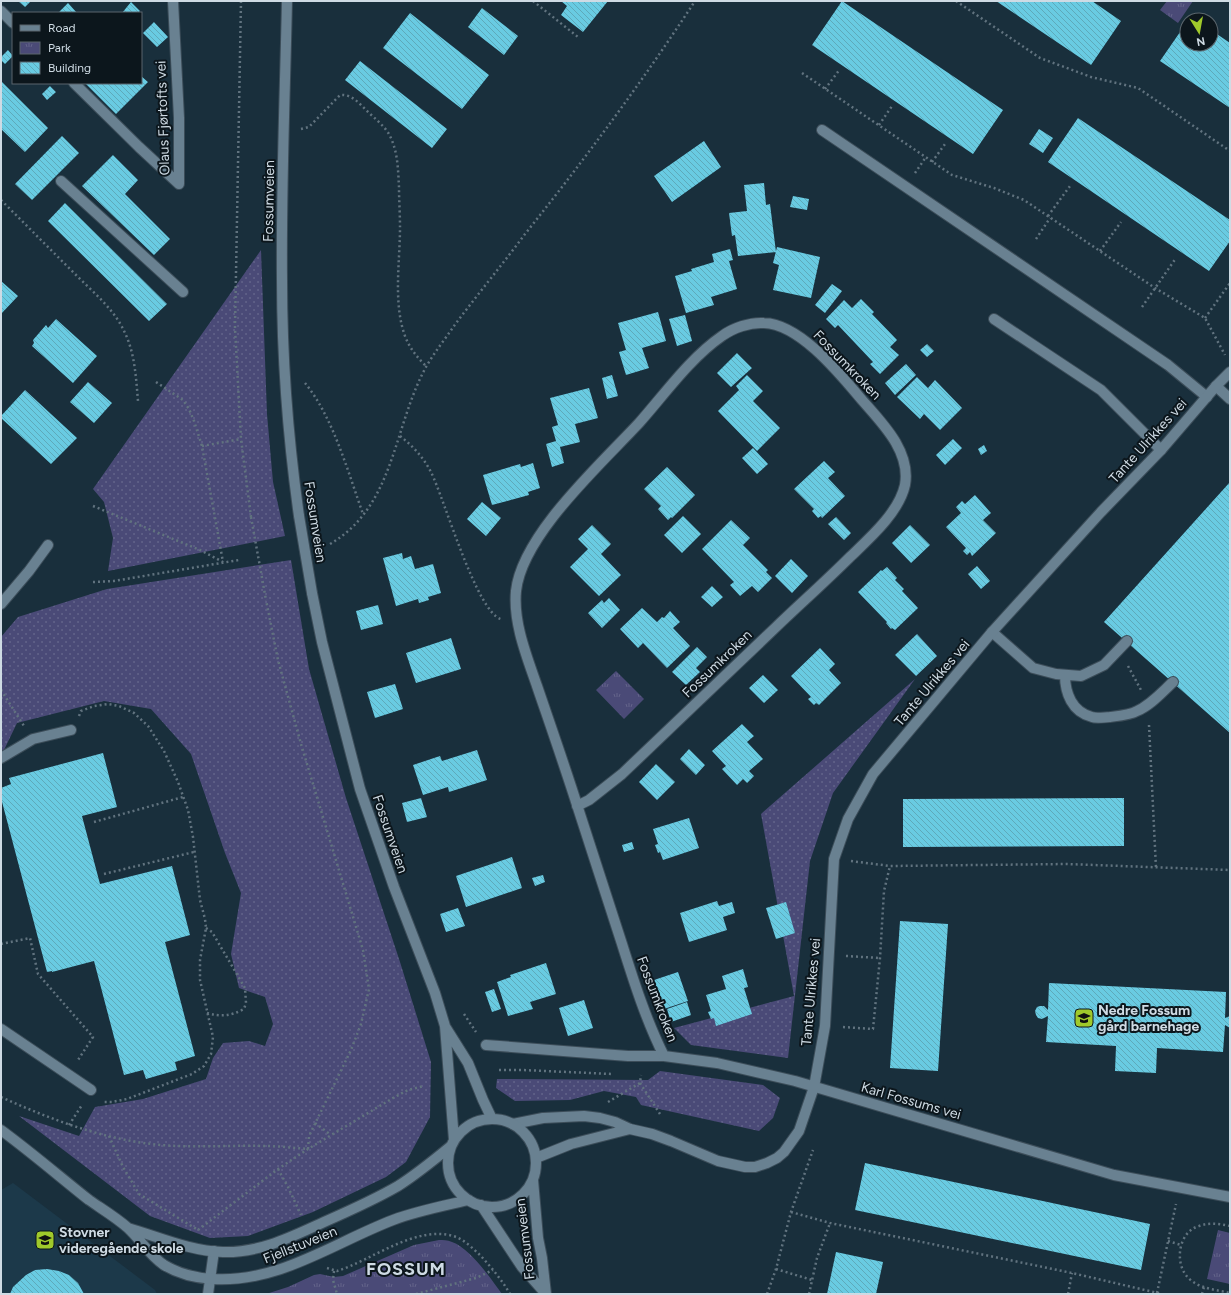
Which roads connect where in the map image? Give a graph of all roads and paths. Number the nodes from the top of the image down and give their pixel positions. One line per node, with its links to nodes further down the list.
1 (173, 1): 12 (street, Olaus Fjørtofts vei)
2 (241, 1): 47 (path)
3 (287, 1): 83 (street, Fossumveien, bridge)
4 (533, 1): 9 (path)
5 (695, 1): 38 (path)
6 (956, 1): 19 (path)
7 (1, 11): 8 (street)
8 (12, 22)
9 (578, 37)
10 (840, 69): 13 (path)
11 (802, 74): 13 (path)
12 (75, 84)
13 (825, 89): 15 (path)
14 (892, 106): 15 (path)
15 (879, 126): 20 (path)
16 (301, 129): 38 (path)
17 (822, 130): 43 (street)
18 (946, 144): 21 (path)
19 (1230, 150)
20 (926, 158): 21 (path); 22 (path)
21 (932, 162): 26 (path)
22 (913, 175)
23 (61, 181): 33 (street)
24 (1070, 186): 26 (path)
25 (1, 200): 45 (path)
26 (1049, 217): 28 (path); 29 (path)
27 (1121, 222): 29 (path)
28 (1036, 239)
29 (1100, 251): 32 (path)
30 (1176, 258): 32 (path)
31 (1230, 283): 35 (path)
32 (1155, 288): 34 (path); 35 (path)
33 (183, 292)
34 (1142, 308)
35 (1205, 318): 37 (path)
36 (994, 319): 49 (street)
37 (1224, 355)
38 (426, 366): 46 (path)
39 (1230, 372): 42 (street, Tante Ulrikkes vei)
40 (156, 382): 48 (path)
41 (305, 383): 51 (path)
42 (1216, 386): 43 (street, Tante Ulrikkes vei); 44 (street)
43 (1207, 397): 49 (street, Tante Ulrikkes vei)
44 (1230, 399)
45 (138, 401)
46 (400, 436): 51 (path); 58 (path)
47 (241, 439): 48 (path); 99 (path, bridge)
48 (202, 446): 55 (path)
49 (1161, 450): 59 (street, Tante Ulrikkes vei)
50 (93, 506): 55 (path)
51 (363, 515): 52 (path)
52 (330, 544)
53 (48, 545): 57 (street)
54 (240, 560): 55 (path)
55 (223, 562): 56 (path)
56 (92, 582)
57 (1, 604)
58 (518, 623): 70 (street, Fossumkroken); 70 (street, Fossumkroken)
59 (992, 632): 62 (street); 73 (street, Tante Ulrikkes vei)
60 (1127, 641): 62 (street)
61 (1128, 667): 65 (path)
62 (1065, 675): 65 (street)
63 (1173, 682): 65 (street)
64 (1, 690): 67 (path)
65 (1148, 704): 75 (path)
66 (71, 730): 67 (street); 69 (path)
67 (33, 739): 68 (street)
68 (1, 758)
69 (183, 798): 71 (path); 72 (path)
70 (578, 806): 87 (street, Fossumkroken)
71 (94, 822)
72 (194, 852): 77 (path); 78 (path)
73 (834, 859): 74 (path); 80 (street, Tante Ulrikkes vei)
74 (890, 866): 75 (path); 81 (path)
75 (1156, 868): 76 (path)
76 (1230, 870)
77 (104, 874)
78 (206, 928): 82 (path); 82 (path)
79 (1, 944): 88 (path)
80 (829, 955): 81 (path); 84 (street, Tante Ulrikkes vei)
81 (880, 958): 84 (path)
82 (207, 1013): 95 (path)
83 (445, 1026): 98 (street, Fossumveien); 106 (street, Fossumveien)
84 (825, 1026): 92 (street, Tante Ulrikkes vei)
85 (1, 1029): 88 (street)
86 (486, 1046): 87 (street)
87 (664, 1056): 92 (street, Fossumkroken)
88 (69, 1075): 93 (street)
89 (641, 1075): 90 (path)
90 (640, 1083): 96 (path); 97 (path)
91 (424, 1086): 104 (path)
92 (814, 1087): 102 (street); 112 (street, Karl Fossums vei)
93 (91, 1090): 95 (path)
94 (1, 1097): 101 (path)
95 (85, 1100): 101 (path)
96 (606, 1103)
97 (660, 1114)
98 (492, 1119): 100 (street, Fossumveien); 106 (street, Fossumveien)
99 (315, 1123): 104 (path); 107 (path)
100 (513, 1124): 102 (street); 109 (street, Fossumveien)
101 (69, 1125): 105 (path)
102 (630, 1129): 109 (street)
103 (1, 1130): 120 (street, Fjellstuveien)
104 (331, 1135): 107 (path)
105 (108, 1136): 107 (path); 121 (path)
106 (453, 1143): 114 (street, Fossumveien); 125 (street, Fjellstuveien)
107 (308, 1149): 110 (path)
108 (813, 1150): 116 (path)
109 (536, 1158): 111 (street, Fossumveien)
110 (278, 1169): 117 (path); 121 (path)
111 (533, 1180): 115 (street, Fossumveien); 140 (street, Fossumveien)
112 (1180, 1188): 113 (street, Karl Fossums vei); 123 (path)
113 (1230, 1197)
114 (469, 1200): 115 (street, Fossumveien); 131 (street, Fjellstuveien)
115 (481, 1205): 140 (street, Fossumveien)
116 (791, 1212): 118 (path); 127 (path)
117 (301, 1217)
118 (830, 1223): 130 (path); 132 (path)
119 (1230, 1226): 124 (path)
120 (128, 1228): 125 (street, Fjellstuveien); 131 (street, Fjellstuveien)
121 (198, 1230): 122 (path)
122 (194, 1234)
123 (1168, 1241): 124 (path); 134 (path)
124 (1181, 1245): 133 (path)
125 (214, 1251): 131 (street)
126 (324, 1266): 129 (path)
127 (776, 1269): 132 (path); 141 (path)
128 (493, 1270): 129 (path); 138 (path); 139 (path)
129 (334, 1271): 137 (path)
130 (1072, 1273): 134 (path); 143 (path)
131 (210, 1278): 136 (street)
132 (812, 1280): 142 (path)
133 (1204, 1287): 135 (path); 145 (path)
134 (1157, 1293): 144 (path)
135 (1230, 1293)
136 (208, 1294)
137 (337, 1294)
138 (416, 1294)
139 (510, 1294)
140 (546, 1294)
141 (767, 1294)
142 (809, 1294)
143 (1068, 1294)
144 (1162, 1294)
145 (1202, 1294)

